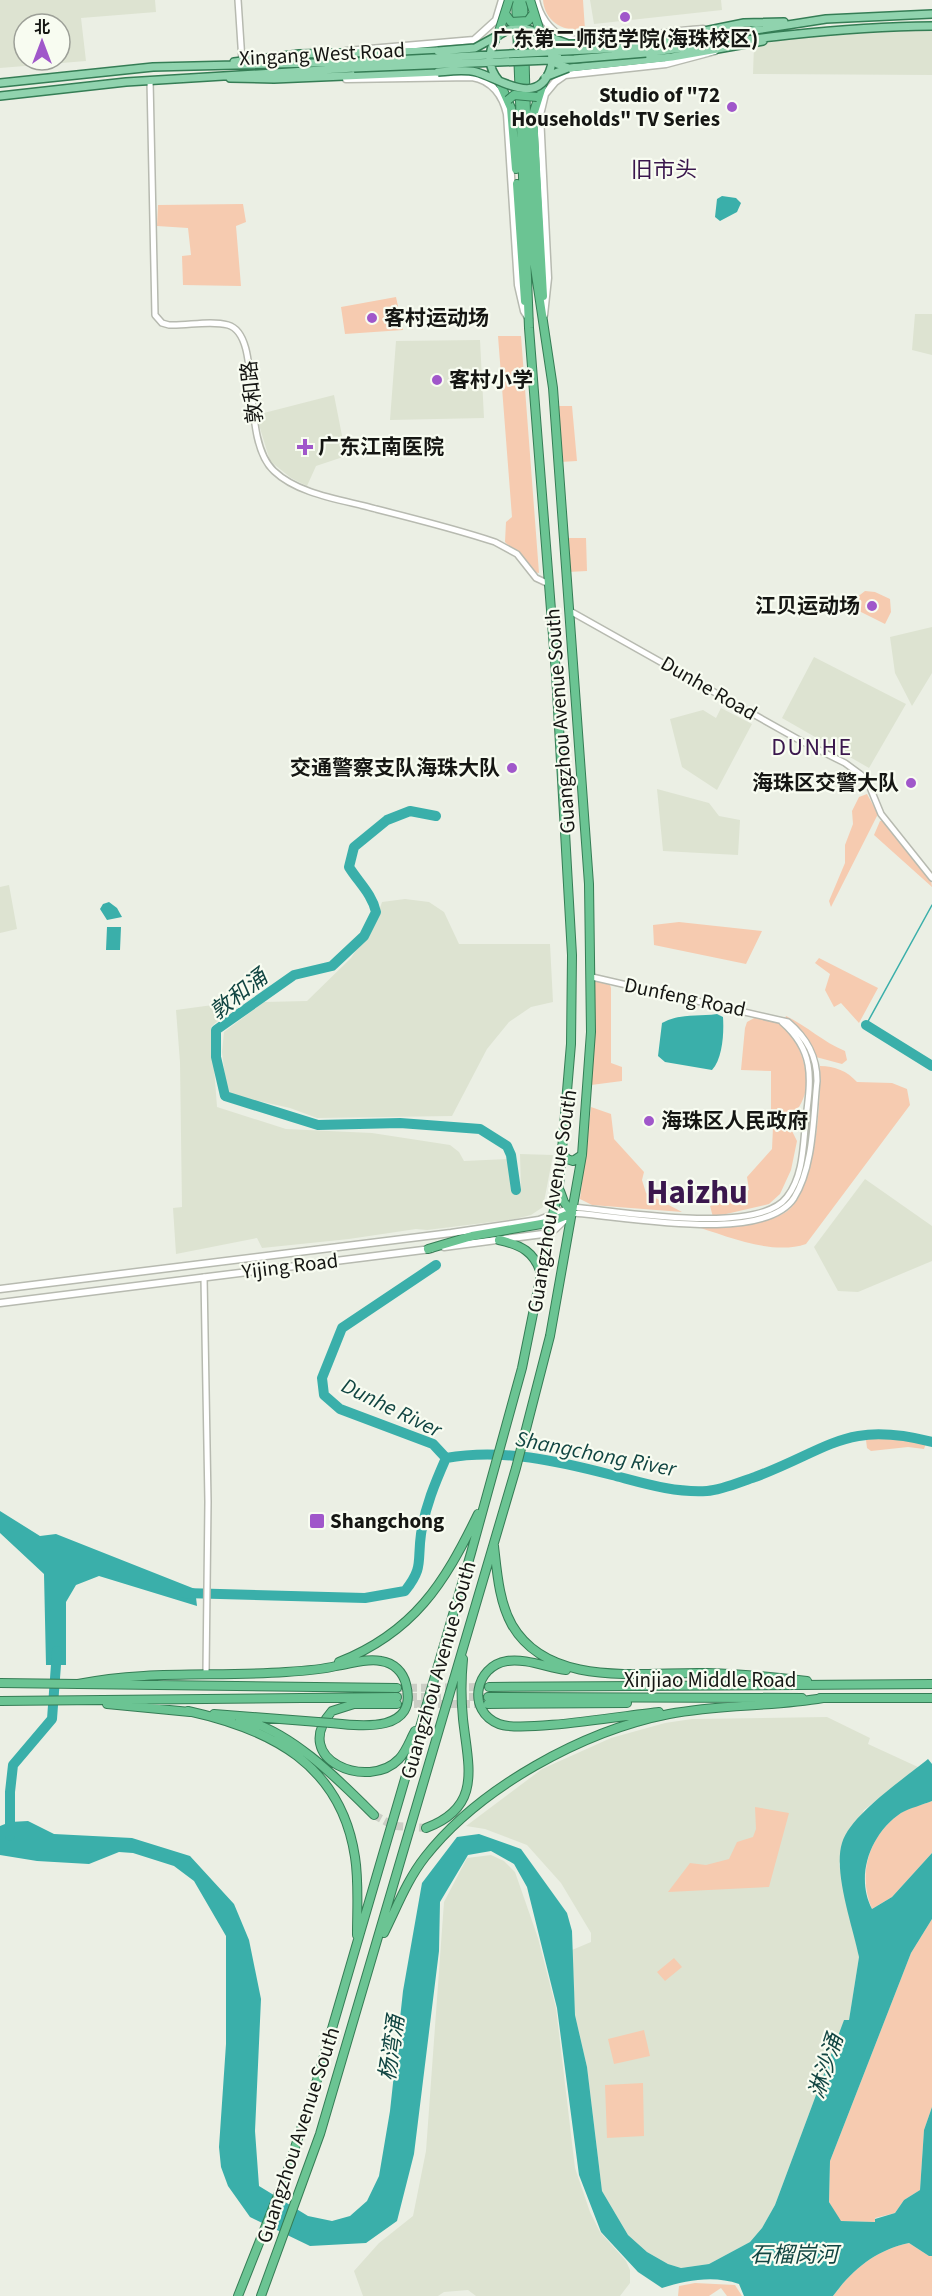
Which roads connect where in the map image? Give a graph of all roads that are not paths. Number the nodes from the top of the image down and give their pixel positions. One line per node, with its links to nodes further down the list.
1 (238, 0): 23 (street)
2 (502, 0): 17 (main road)
3 (509, 0): 10 (highway, bridge)
4 (516, 0): 37 (highway, Guangzhou Avenue South)
5 (523, 0): 38 (highway, Guangzhou Avenue South)
6 (530, 0): 8 (highway, bridge)
7 (537, 0): 18 (main road)
8 (533, 14): 10 (highway, bridge); 15 (highway, bridge)
9 (932, 14): 11 (main road)
10 (506, 15): 16 (highway, bridge)
11 (798, 22): 13 (main road); 21 (main road)
12 (932, 26): 14 (main road)
13 (709, 29): 18 (main road); 18 (main road, bridge)
14 (798, 34): 20 (main road); 21 (main road)
15 (541, 35): 16 (main road, bridge); 18 (main road, bridge); 30 (main road, bridge)
16 (497, 38): 19 (main road, bridge); 32 (main road, bridge)
17 (474, 40): 22 (main road); 28 (main road)
18 (562, 40): 26 (main road, bridge)
19 (475, 48): 22 (main road, bridge); 28 (main road, bridge)
20 (724, 48): 26 (main road); 26 (main road)
21 (646, 50): 25 (main road, Xingang West Road, bridge)
22 (334, 53): 23 (main road)
23 (242, 61): 24 (main road)
24 (217, 65): 25 (main road, Xingang West Road); 33 (main road, Xingang West Road)
25 (354, 65): 27 (main road, Xingang West Road)
26 (567, 72): 30 (main road, bridge); 38 (main road)
27 (216, 76): 29 (main road); 31 (main road, Xingang West Road)
28 (479, 76): 29 (main road); 29 (main road, bridge); 32 (main road, bridge); 37 (main road)
29 (330, 77)
30 (545, 77): 32 (main road, bridge); 35 (highway, bridge)
31 (150, 80): 34 (main road, Xingang West Road); 39 (street, 敦和路)
32 (499, 81): 36 (highway, bridge)
33 (0, 83)
34 (0, 96)
35 (537, 97): 36 (highway, bridge); 38 (highway)
36 (508, 100): 37 (highway)
37 (529, 319): 39 (highway, Guangzhou Avenue South)
38 (543, 319): 40 (highway, Guangzhou Avenue South)
39 (549, 584): 43 (highway, Guangzhou Avenue South)
40 (570, 610): 41 (street, Dunhe Road); 42 (highway, Guangzhou Avenue South)
41 (932, 878)
42 (592, 977): 44 (highway, Guangzhou Avenue South); 46 (street, Dunfeng Road)
43 (562, 1153): 44 (highway); 45 (highway, Guangzhou Avenue South)
44 (582, 1155): 46 (highway, Guangzhou Avenue South)
45 (559, 1185): 46 (highway); 47 (highway, Guangzhou Avenue South)
46 (572, 1209): 47 (highway); 49 (highway, Guangzhou Avenue South)
47 (558, 1219): 48 (highway, Guangzhou Avenue South); 49 (highway); 50 (highway); 54 (main road, Yijing Road)
48 (551, 1231): 50 (main road, Yijing Road); 52 (highway, Guangzhou Avenue South)
49 (568, 1235): 57 (highway, Guangzhou Avenue South)
50 (498, 1236): 51 (highway); 51 (main road, Yijing Road); 52 (highway)
51 (428, 1249): 53 (main road, Yijing Road)
52 (542, 1276): 56 (highway, Guangzhou Avenue South)
53 (204, 1277): 55 (main road, Yijing Road); 61 (street)
54 (0, 1289)
55 (0, 1303)
56 (487, 1495): 59 (highway); 75 (highway, Guangzhou Avenue South)
57 (494, 1543): 58 (highway, Guangzhou Avenue South); 60 (highway)
58 (464, 1644): 77 (highway); 79 (highway, Guangzhou Avenue South)
59 (303, 1671): 61 (highway); 74 (highway, bridge)
60 (604, 1672): 65 (highway); 73 (highway)
61 (206, 1673): 63 (highway)
62 (0, 1683): 63 (highway)
63 (78, 1684): 67 (highway)
64 (932, 1684): 65 (highway, Xinjiao Middle Road)
65 (838, 1685): 66 (highway, Xinjiao Middle Road)
66 (489, 1687)
67 (397, 1688)
68 (823, 1698): 69 (highway, Xinjiao Middle Road); 70 (highway, Xinjiao Middle Road); 73 (highway)
69 (932, 1698)
70 (488, 1700)
71 (0, 1701): 72 (highway)
72 (81, 1701): 74 (highway); 75 (highway)
73 (713, 1708): 79 (highway)
74 (188, 1711): 76 (highway); 78 (highway)
75 (422, 1716): 78 (highway, Guangzhou Avenue South)
76 (374, 1815)
77 (426, 1828)
78 (357, 1945): 80 (highway, Guangzhou Avenue South)
79 (376, 1950): 81 (highway, Guangzhou Avenue South)
80 (238, 2296)
81 (261, 2296)

